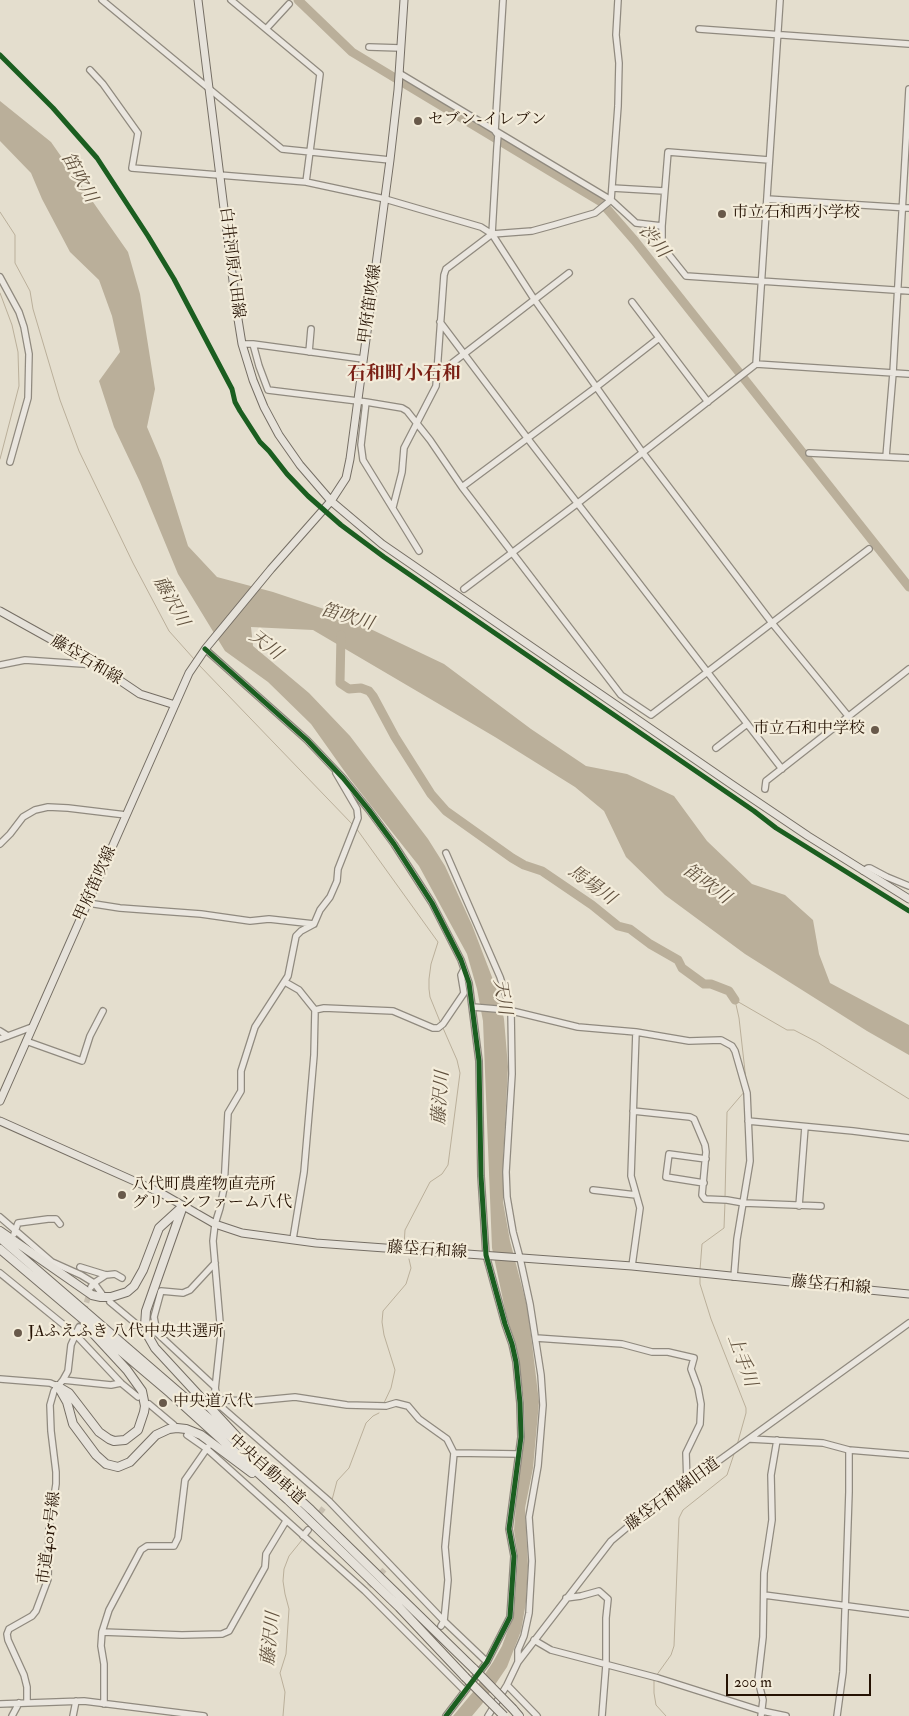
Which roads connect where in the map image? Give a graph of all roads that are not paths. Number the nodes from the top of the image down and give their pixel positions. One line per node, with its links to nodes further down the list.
1 (102, 0): 18 (street)
2 (198, 0): 18 (main road, 白井河原八田線)
3 (231, 0): 9 (street)
4 (404, 0): 14 (main road, 甲府笛吹線)
5 (503, 0): 19 (street)
6 (618, 0): 25 (street)
7 (780, 0): 11 (street)
8 (289, 4): 9 (street)
9 (266, 29): 20 (street)
10 (699, 29): 11 (street)
11 (778, 35): 12 (street); 22 (street)
12 (909, 44)
13 (369, 47): 14 (street)
14 (401, 48): 16 (main road, 甲府笛吹線)
15 (90, 70): 23 (street)
16 (399, 75): 19 (street); 21 (main road, 甲府笛吹線)
17 (909, 89): 30 (street)
18 (210, 91): 20 (street); 23 (main road, 白井河原八田線)
19 (497, 133): 29 (street); 33 (street)
20 (310, 152): 21 (street); 24 (street)
21 (390, 160): 27 (main road, 甲府笛吹線)
22 (769, 160): 26 (street); 28 (street)
23 (220, 176): 24 (street); 44 (main road, 白井河原八田線)
24 (306, 182): 27 (street)
25 (612, 188): 26 (street); 29 (street)
26 (664, 191): 32 (street)
27 (385, 199): 33 (street); 48 (main road, 甲府笛吹線)
28 (767, 199): 30 (street); 36 (street)
29 (609, 201): 32 (street); 33 (street)
30 (902, 207): 31 (street); 37 (street)
31 (909, 208)
32 (662, 226): 36 (street)
33 (492, 234): 39 (street); 41 (street)
34 (569, 272): 39 (street)
35 (0, 277): 62 (street)
36 (762, 281): 37 (street); 49 (street)
37 (898, 290): 38 (street); 50 (street)
38 (909, 291)
39 (534, 299): 47 (street); 53 (street)
40 (632, 302): 43 (street)
41 (440, 322): 47 (street); 51 (street)
42 (311, 329): 46 (street)
43 (659, 338): 53 (street); 55 (street)
44 (242, 344): 45 (street); 64 (main road, 白井河原八田線)
45 (253, 344): 46 (street); 54 (street)
46 (309, 352): 48 (street)
47 (463, 354): 51 (street); 57 (street)
48 (363, 359): 54 (main road, 甲府笛吹線)
49 (756, 364): 50 (street); 55 (street)
50 (892, 373): 52 (street); 60 (street)
51 (438, 374): 56 (street)
52 (909, 374)
53 (595, 388): 57 (street); 58 (street)
54 (362, 401): 56 (street); 64 (main road, 甲府笛吹線); 66 (street)
55 (708, 402): 58 (street)
56 (416, 424): 63 (street); 66 (street)
57 (528, 439): 63 (street); 65 (street)
58 (642, 453): 65 (street); 72 (street)
59 (809, 453): 60 (street)
60 (886, 457): 61 (street)
61 (909, 458)
62 (10, 462)
63 (462, 487): 69 (street)
64 (329, 503): 73 (main road, 甲府笛吹線); 88 (main road, 白井河原八田線)
65 (578, 503): 69 (street); 77 (street)
66 (393, 507): 68 (street)
67 (869, 549): 72 (street)
68 (419, 551)
69 (512, 552): 70 (street); 77 (street)
70 (464, 588)
71 (0, 611): 74 (main road, 藤垈石和線)
72 (772, 623): 77 (street); 79 (street)
73 (204, 650): 78 (main road, 甲府笛吹線); 82 (street)
74 (97, 664): 75 (street); 78 (main road, 藤垈石和線)
75 (0, 665)
76 (909, 669): 79 (street)
77 (707, 673): 80 (street)
78 (175, 705): 85 (main road, 甲府笛吹線)
79 (849, 717): 83 (street)
80 (748, 724): 81 (street); 83 (street)
81 (716, 748)
82 (334, 768): 92 (street); 93 (street)
83 (782, 769): 84 (street)
84 (765, 789)
85 (126, 816): 86 (street); 91 (main road, 甲府笛吹線)
86 (0, 844)
87 (446, 853): 98 (street)
88 (864, 870): 89 (street); 90 (main road, 白井河原八田線)
89 (909, 886)
90 (909, 898)
91 (88, 903): 92 (street); 99 (main road, 甲府笛吹線)
92 (314, 924): 94 (street)
93 (464, 970): 95 (street); 96 (street)
94 (285, 982): 96 (street); 121 (street)
95 (475, 1008): 98 (street); 127 (street)
96 (315, 1010): 125 (street)
97 (103, 1011): 104 (street)
98 (509, 1011): 101 (street); 128 (street)
99 (32, 1027): 102 (street); 104 (main road, 甲府笛吹線)
100 (0, 1031): 102 (street)
101 (636, 1032): 106 (street); 108 (street)
102 (8, 1036): 103 (street)
103 (0, 1039)
104 (26, 1041): 105 (main road, 甲府笛吹線)
105 (0, 1100)
106 (633, 1111): 111 (street); 114 (street)
107 (0, 1121): 116 (main road, 藤垈石和線)
108 (748, 1121): 109 (street); 115 (street)
109 (805, 1127): 110 (street); 117 (street)
110 (909, 1138)
111 (706, 1160): 112 (street); 112 (street)
112 (704, 1183): 115 (street)
113 (593, 1190): 114 (street)
114 (636, 1195): 130 (street)
115 (744, 1203): 117 (street); 134 (street)
116 (183, 1206): 121 (main road, 藤垈石和線); 122 (highway); 163 (highway)
117 (798, 1206): 118 (street)
118 (821, 1206)
119 (0, 1217): 123 (street)
120 (60, 1224): 123 (street)
121 (215, 1224): 125 (main road, 藤垈石和線); 129 (street)
122 (0, 1231)
123 (15, 1232): 136 (street)
124 (0, 1238): 163 (highway, 中央自動車道)
125 (293, 1240): 127 (main road, 藤垈石和線)
126 (0, 1249): 146 (highway); 162 (highway, 中央自動車道)
127 (487, 1255): 128 (main road, 藤垈石和線); 159 (street)
128 (518, 1258): 130 (main road, 藤垈石和線); 144 (street)
129 (215, 1263): 148 (street); 148 (street)
130 (632, 1266): 134 (main road, 藤垈石和線)
131 (80, 1267): 133 (street)
132 (0, 1273): 143 (street)
133 (106, 1275): 135 (street); 136 (street)
134 (734, 1277): 138 (main road, 藤垈石和線)
135 (122, 1278)
136 (92, 1285): 137 (street)
137 (102, 1294)
138 (909, 1294)
139 (110, 1302): 142 (street)
140 (909, 1323): 154 (street, 藤垈石和線旧道)
141 (79, 1327): 143 (street)
142 (140, 1327)
143 (75, 1334): 146 (street); 147 (street)
144 (536, 1338): 161 (street); 175 (street)
145 (0, 1379): 146 (street)
146 (60, 1383): 147 (street); 162 (highway); 180 (street, 市道4015号線)
147 (121, 1383): 149 (street)
148 (215, 1387): 150 (street)
149 (138, 1396)
150 (216, 1402): 158 (street); 171 (street)
151 (149, 1404): 152 (street)
152 (174, 1425)
153 (187, 1435): 156 (street)
154 (750, 1439): 155 (street); 161 (street, 藤垈石和線旧道)
155 (777, 1440): 157 (street); 167 (street)
156 (207, 1448): 164 (street); 172 (street)
157 (848, 1450): 160 (street); 169 (street)
158 (454, 1453): 159 (street); 171 (street)
159 (518, 1454): 174 (street)
160 (909, 1456)
161 (687, 1484): 168 (street, 藤垈石和線旧道)
162 (288, 1500): 191 (highway, 中央自動車道, bridge)
163 (311, 1510): 192 (highway, 中央自動車道, bridge)
164 (286, 1521): 166 (street); 172 (street)
165 (308, 1530): 166 (street)
166 (303, 1536): 178 (street)
167 (764, 1595): 169 (street); 184 (street)
168 (566, 1598): 173 (street, 藤垈石和線旧道); 176 (street)
169 (845, 1607): 170 (street); 196 (street)
170 (909, 1614)
171 (443, 1624): 174 (street)
172 (102, 1632): 183 (street)
173 (534, 1640): 175 (street, 藤垈石和線旧道); 176 (street)
174 (488, 1662): 178 (street)
175 (518, 1662): 177 (street, 藤垈石和線旧道)
176 (606, 1665): 184 (street); 194 (street)
177 (507, 1685): 190 (street, 藤垈石和線旧道); 193 (street)
178 (466, 1691): 189 (street)
179 (76, 1701): 180 (street); 183 (street); 186 (street)
180 (27, 1702): 181 (street)
181 (19, 1703): 182 (street); 185 (street)
182 (0, 1704)
183 (104, 1704): 187 (street)
184 (762, 1714): 195 (street)
185 (12, 1716)
186 (73, 1716)
187 (200, 1716): 188 (street)
188 (204, 1716)
189 (446, 1716)
190 (488, 1716)
191 (504, 1716)
192 (519, 1716)
193 (537, 1716)
194 (602, 1716)
195 (786, 1716)
196 (837, 1716)

